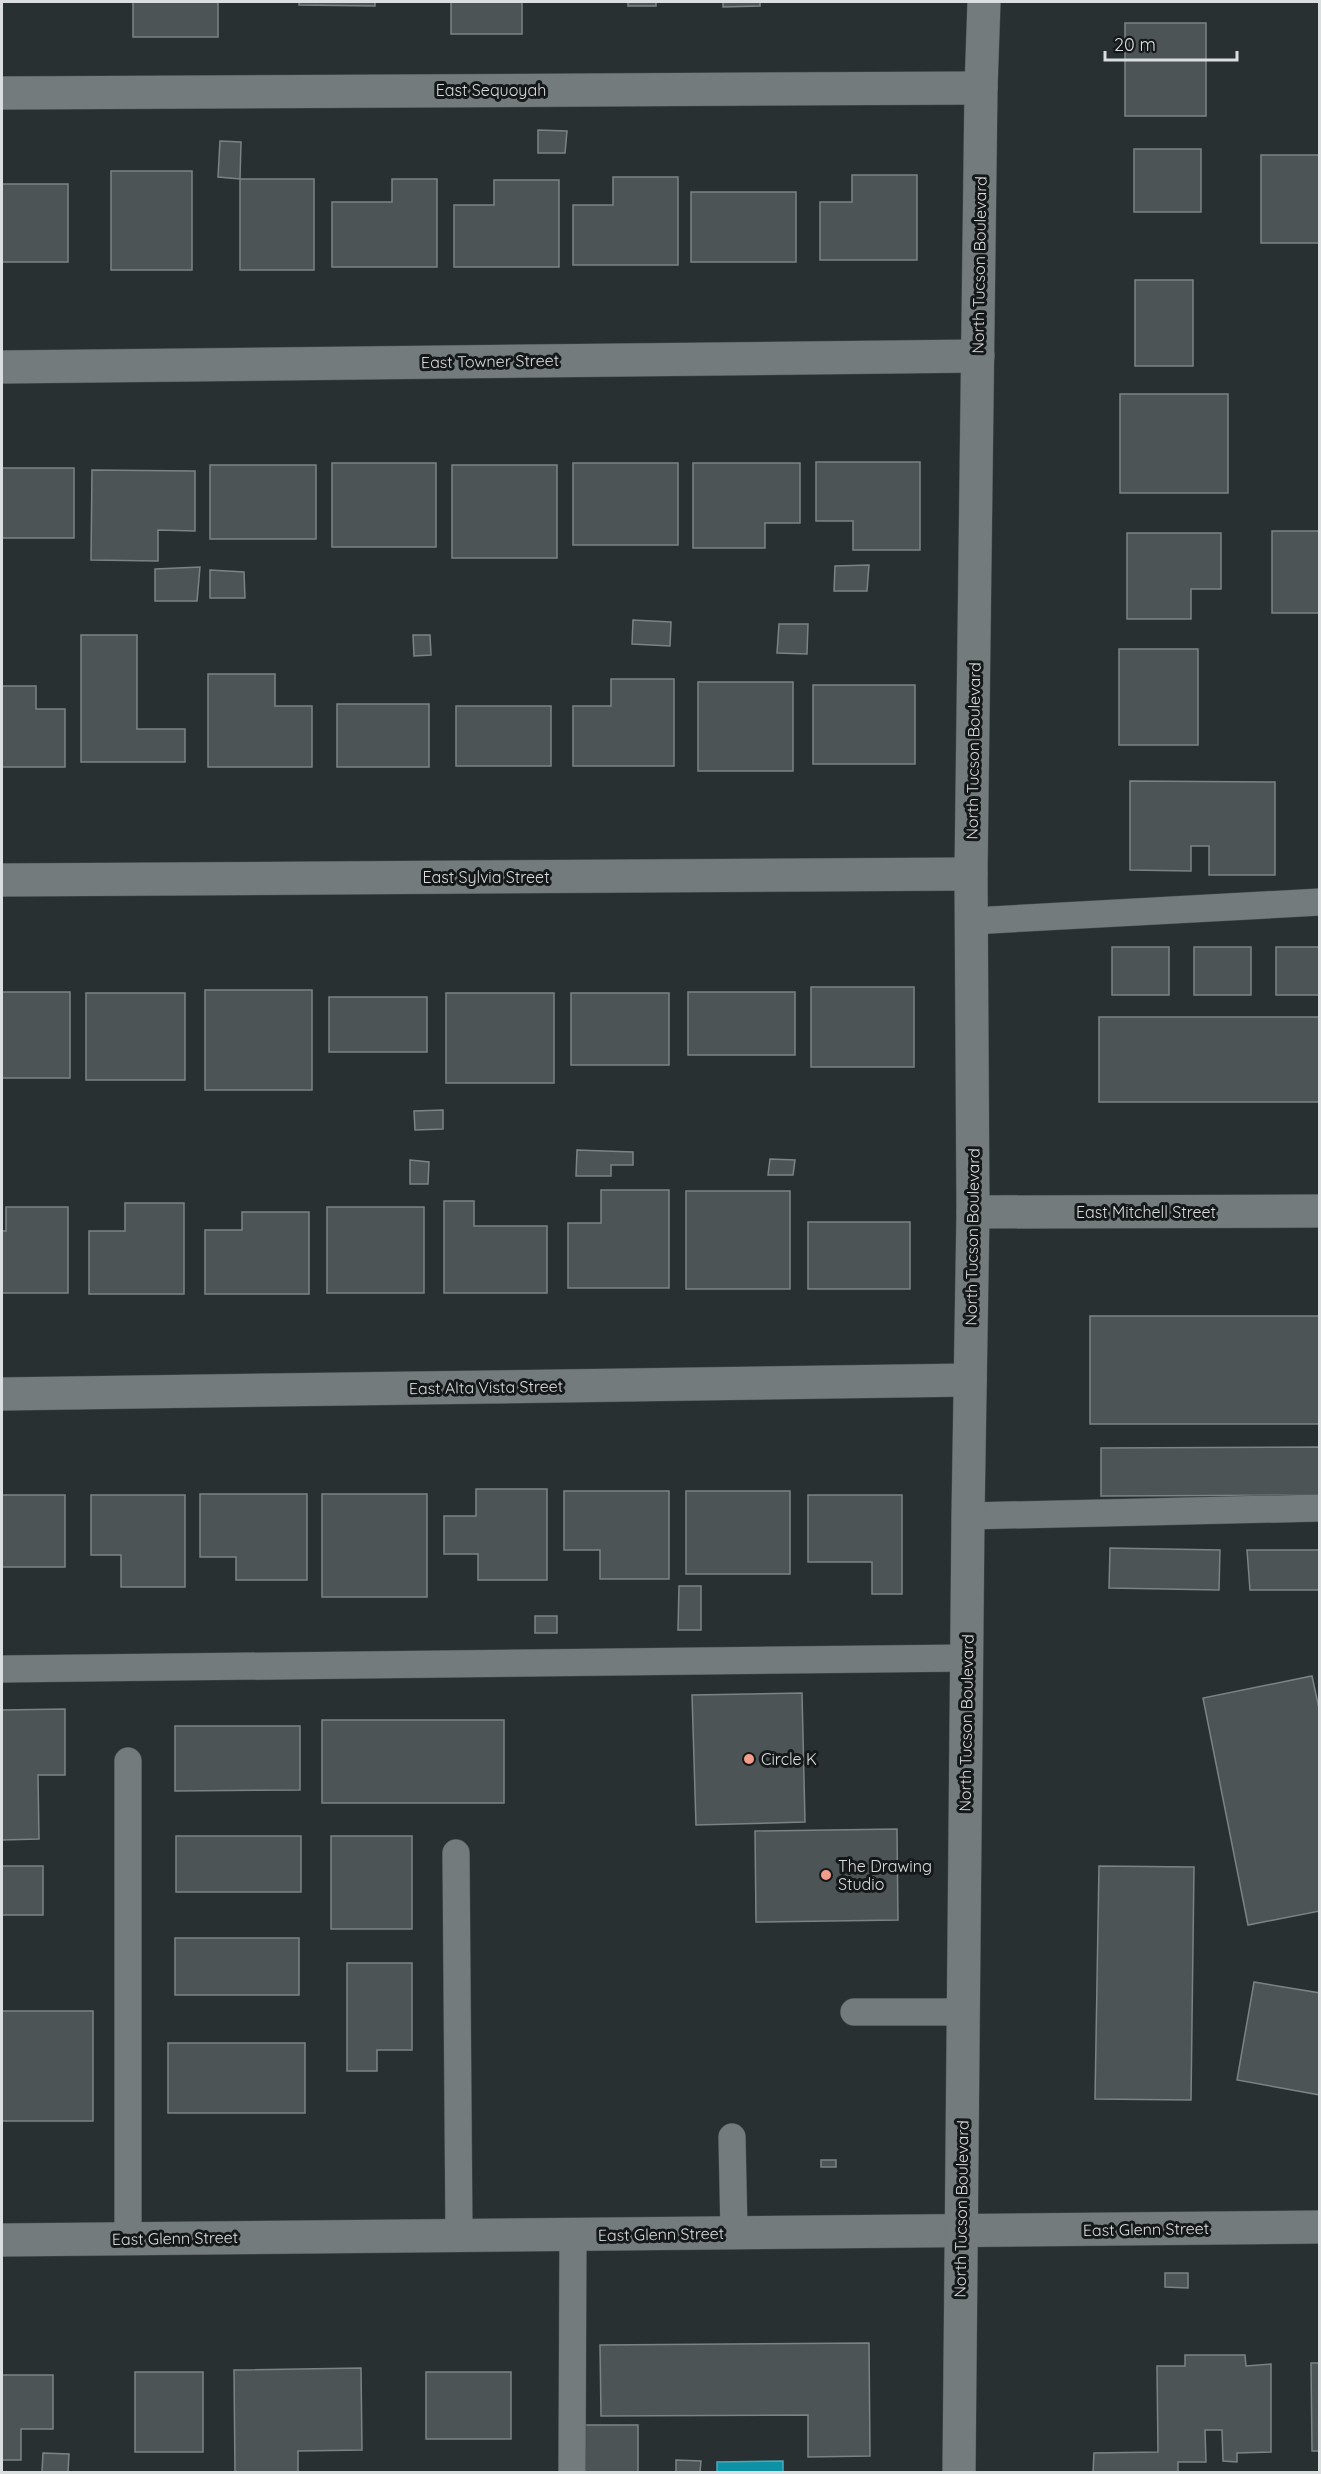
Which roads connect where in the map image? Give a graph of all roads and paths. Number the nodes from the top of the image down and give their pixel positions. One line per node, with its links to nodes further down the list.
1 (984, 2): 2 (street, North Tucson Boulevard)
2 (981, 88): 3 (street, East Sequoyah); 4 (street, North Tucson Boulevard)
3 (2, 93)
4 (978, 356): 5 (street, East Towner Street); 6 (street, North Tucson Boulevard)
5 (2, 367)
6 (971, 874): 7 (street, East Sylvia Street); 9 (street, North Tucson Boulevard)
7 (2, 880)
8 (1320, 902): 9 (lane)
9 (972, 921): 11 (street, North Tucson Boulevard)
10 (1320, 1211): 11 (street, East Mitchell Street)
11 (973, 1212): 12 (street, North Tucson Boulevard)
12 (970, 1380): 13 (street, East Alta Vista Street); 15 (street, North Tucson Boulevard)
13 (2, 1394)
14 (1320, 1508): 15 (lane)
15 (968, 1516): 16 (street, North Tucson Boulevard)
16 (967, 1658): 17 (lane); 21 (street, North Tucson Boulevard)
17 (2, 1669)
18 (128, 1761): 28 (lane)
19 (456, 1853): 27 (lane)
20 (854, 2012): 21 (lane)
21 (963, 2012): 24 (street, North Tucson Boulevard)
22 (732, 2137): 25 (lane)
23 (1320, 2227): 24 (street, East Glenn Street)
24 (960, 2231): 25 (street, East Glenn Street); 31 (street, North Tucson Boulevard)
25 (734, 2233): 26 (street, East Glenn Street)
26 (573, 2234): 27 (street, East Glenn Street); 30 (lane)
27 (459, 2235): 28 (street, East Glenn Street)
28 (128, 2239): 29 (street, East Glenn Street)
29 (2, 2240)
30 (572, 2472)
31 (959, 2472)

